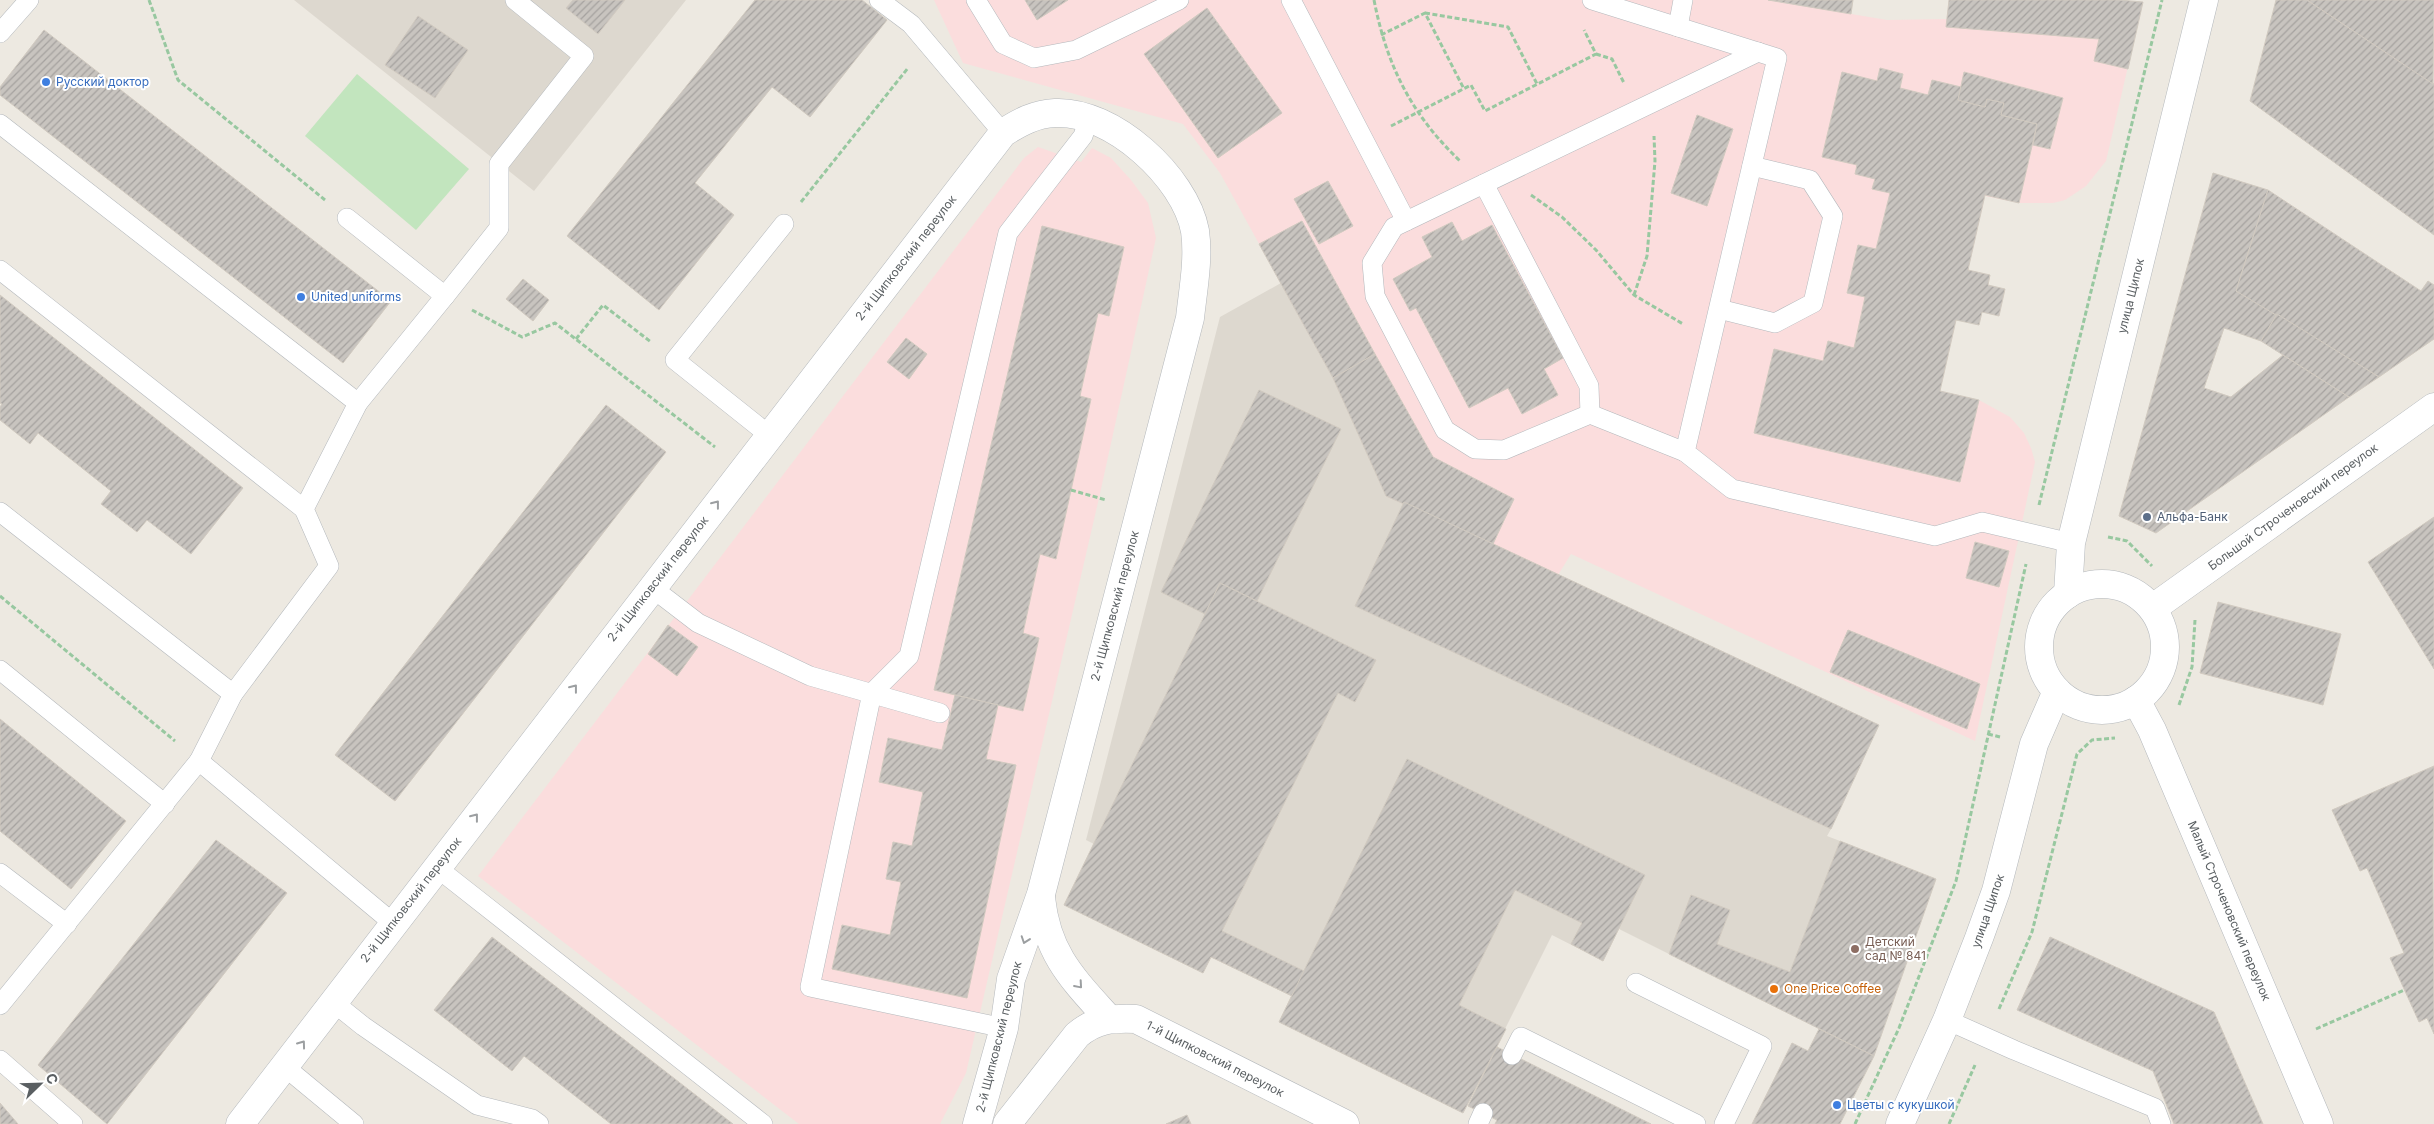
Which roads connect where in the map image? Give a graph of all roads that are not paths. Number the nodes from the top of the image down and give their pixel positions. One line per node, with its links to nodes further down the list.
1 (29, 0): 11 (lane)
2 (515, 0): 22 (lane)
3 (879, 0): 15 (lane)
4 (976, 0): 5 (lane)
5 (1179, 0)
6 (1291, 0): 19 (lane)
7 (1592, 0): 10 (lane)
8 (1683, 0): 10 (lane)
9 (2204, 0): 31 (street, улица Щипок)
10 (1678, 27): 12 (lane)
11 (0, 33)
12 (1758, 52): 16 (lane); 17 (lane)
13 (1089, 118): 15 (street, 2-й Щипковский переулок); 37 (lane); 45 (street, 2-й Щипковский переулок)
14 (0, 124): 24 (lane)
15 (1003, 133): 27 (street, 2-й Щипковский переулок)
16 (1752, 166): 23 (lane); 23 (lane)
17 (1484, 184): 19 (lane); 26 (lane)
18 (347, 218): 22 (lane)
19 (1406, 221): 26 (lane)
20 (784, 224): 27 (lane)
21 (0, 270): 29 (lane)
22 (445, 296): 24 (lane)
23 (1719, 310): 28 (lane)
24 (358, 404): 29 (lane)
25 (2434, 407): 34 (street, Большой Строченовский переулок)
26 (1590, 414): 28 (lane)
27 (769, 435): 32 (street, 2-й Щипковский переулок, one-way to 27)
28 (1685, 452): 31 (lane)
29 (304, 509): 38 (lane)
30 (0, 512): 38 (lane)
31 (2071, 543): 33 (street, улица Щипок)
32 (652, 588): 37 (lane); 43 (street, 2-й Щипковский переулок, one-way to 32)
33 (2068, 594): 34 (street); 36 (street)
34 (2153, 608): 39 (street)
35 (0, 670): 42 (lane)
36 (2057, 691): 39 (street); 52 (street, улица Щипок)
37 (872, 693): 40 (lane); 53 (lane)
38 (233, 694): 41 (lane)
39 (2136, 700): 69 (street, Малый Строченовский переулок)
40 (940, 712)
41 (199, 762): 42 (lane); 46 (lane)
42 (165, 804): 47 (lane)
43 (436, 867): 46 (street, 2-й Щипковский переулок); 61 (lane)
44 (0, 873): 47 (lane)
45 (1040, 894): 51 (street, 2-й Щипковский переулок, one-way to 51); 53 (street, 2-й Щипковский переулок, one-way to 53)
46 (393, 923): 49 (street, 2-й Щипковский переулок)
47 (67, 924): 50 (lane)
48 (1636, 983): 66 (lane)
49 (333, 1002): 56 (street, 2-й Щипковский переулок, one-way to 49); 57 (lane)
50 (0, 1004)
51 (1108, 1018): 63 (street, 1-й Щипковский переулок); 64 (street, 1-й Щипковский переулок)
52 (1947, 1020): 67 (street, улица Щипок); 68 (lane)
53 (1004, 1028): 62 (street, 2-й Щипковский переулок)
54 (1512, 1054): 65 (lane)
55 (0, 1060): 58 (lane)
56 (285, 1067): 59 (street, 2-й Щипковский переулок); 60 (lane)
57 (533, 1122)
58 (73, 1124)
59 (240, 1124)
60 (354, 1124)
61 (763, 1124)
62 (977, 1124)
63 (1007, 1124)
64 (1345, 1124)
65 (1696, 1124)
66 (1724, 1124)
67 (1900, 1124)
68 (2161, 1124)
69 (2319, 1124)

